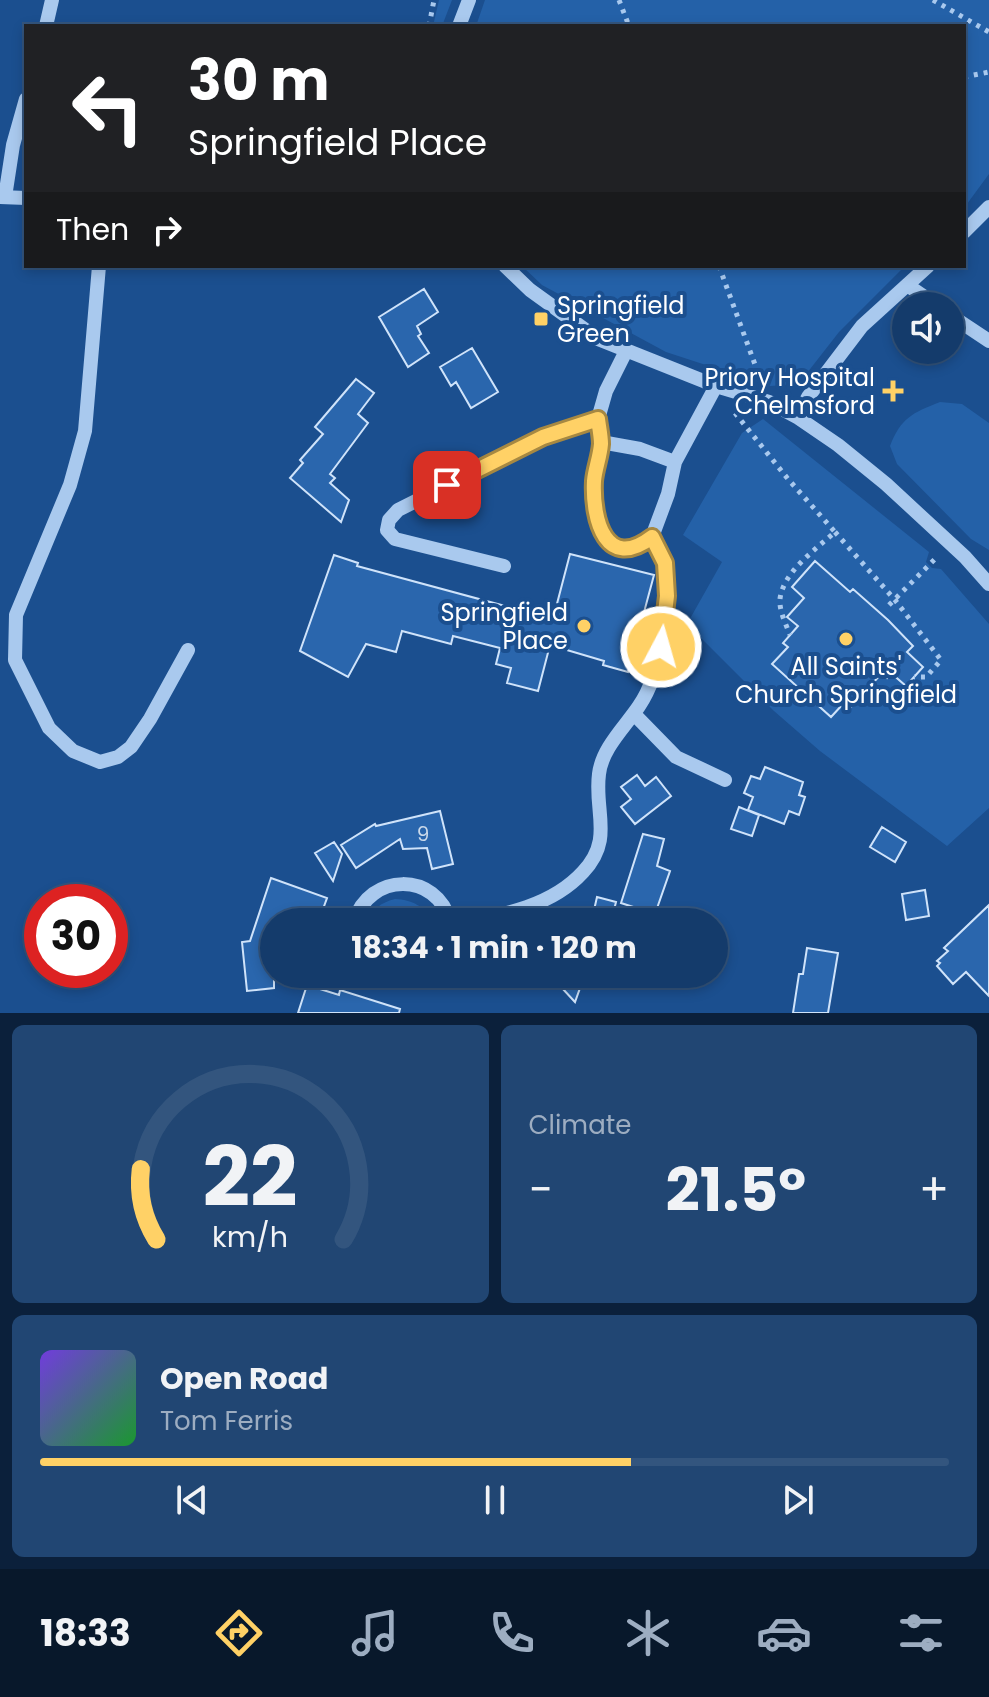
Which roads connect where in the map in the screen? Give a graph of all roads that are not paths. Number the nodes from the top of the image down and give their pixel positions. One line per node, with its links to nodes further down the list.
1 (52, 0): 3 (street)
2 (469, 0): 4 (street)
3 (46, 24)
4 (460, 24)
5 (24, 106): 6 (street)
6 (3, 197): 7 (street)
7 (24, 198)
8 (989, 207): 9 (street)
9 (966, 230)
10 (99, 268): 28 (street)
11 (507, 268): 17 (street)
12 (926, 268): 13 (street)
13 (907, 285): 14 (street); 19 (street)
14 (917, 292)
15 (964, 324): 16 (street)
16 (989, 341)
17 (626, 351): 18 (street); 20 (street)
18 (716, 386): 19 (street); 22 (street)
19 (797, 417): 24 (street)
20 (598, 419): 21 (street); 25 (street)
21 (601, 442): 22 (street); 23 (street)
22 (675, 462): 23 (street)
23 (652, 537): 29 (street)
24 (965, 557): 26 (street); 27 (street)
25 (504, 566)
26 (989, 566)
27 (989, 584)
28 (188, 650)
29 (634, 714): 30 (street); 33 (street)
30 (725, 780)
31 (360, 908): 32 (street)
32 (444, 908)
33 (526, 908)

